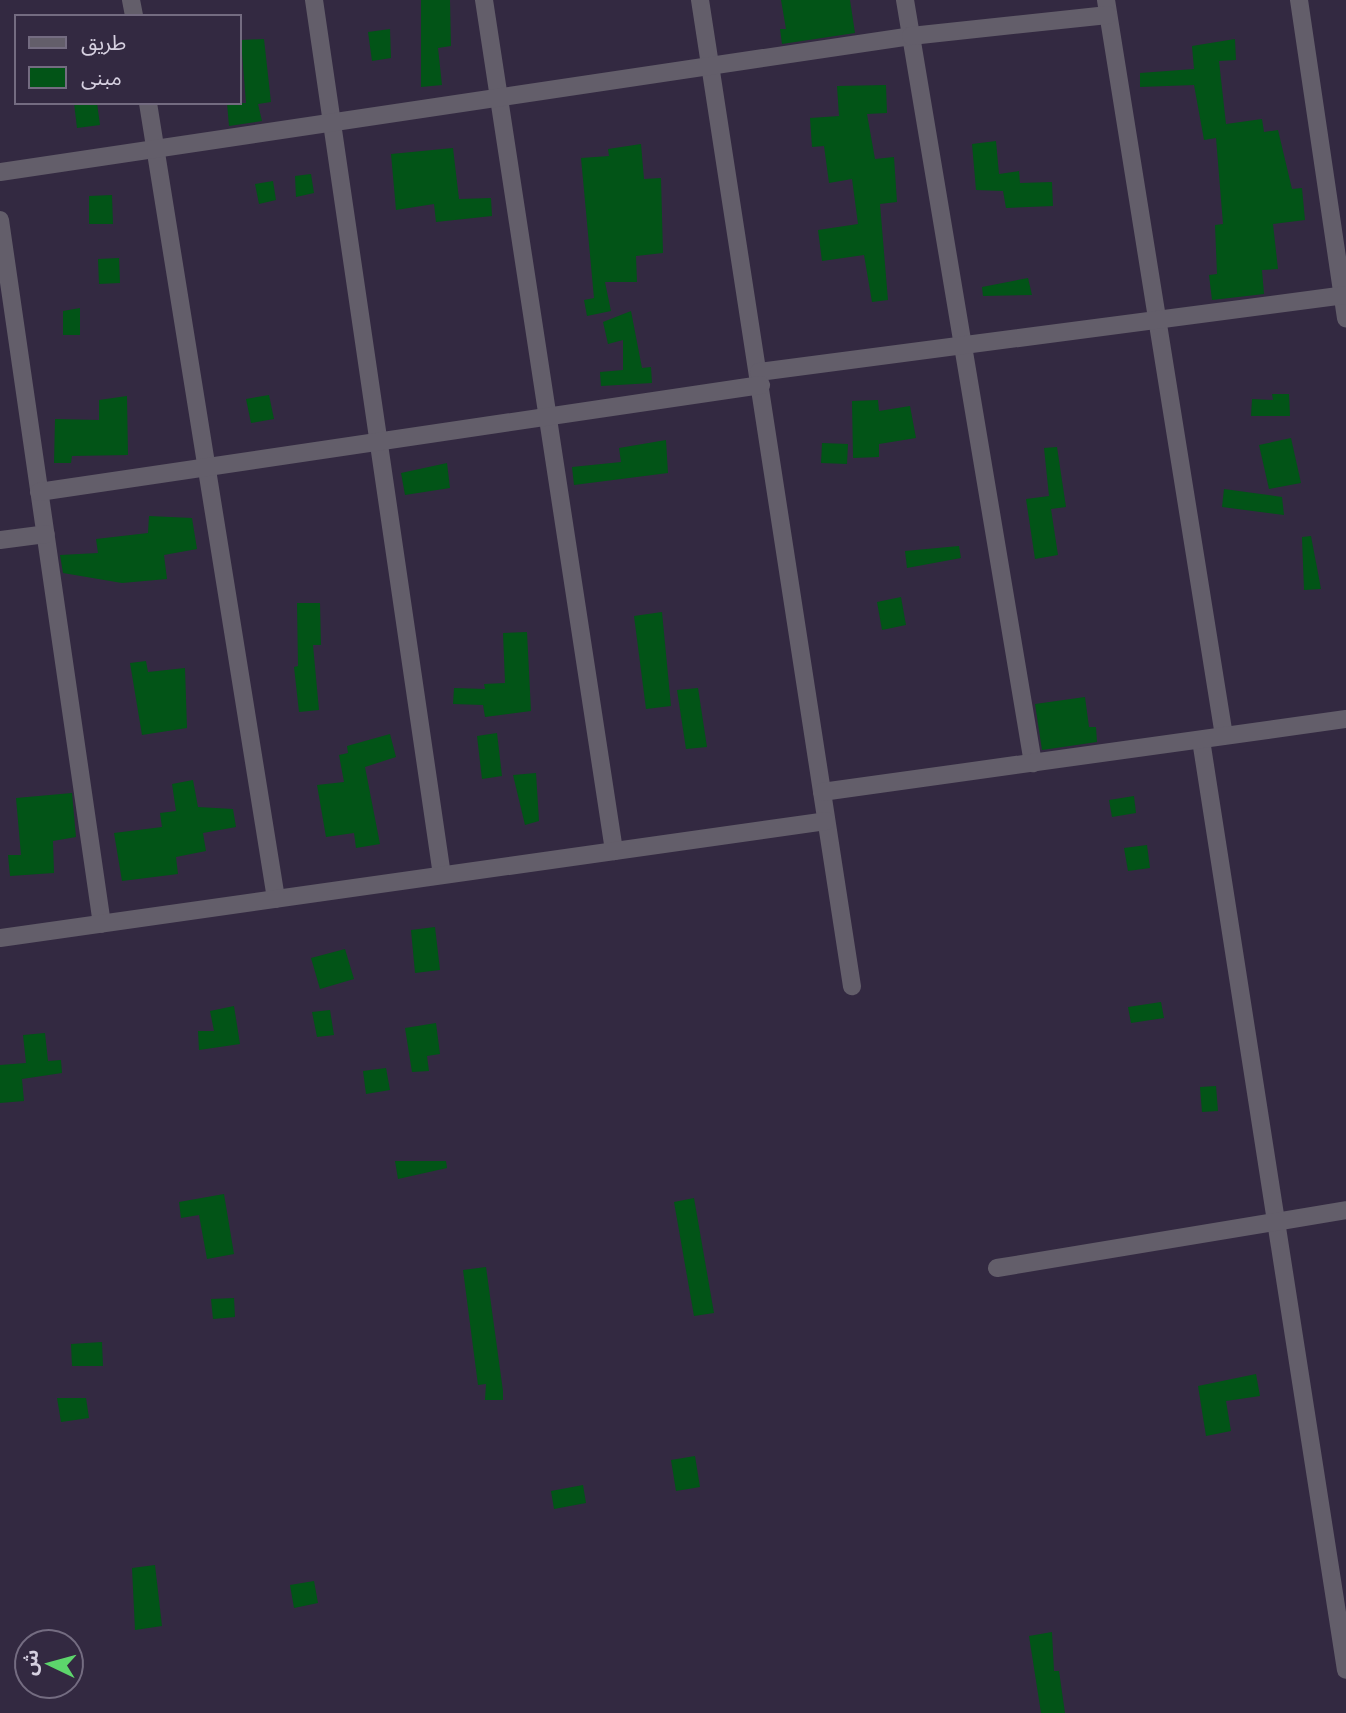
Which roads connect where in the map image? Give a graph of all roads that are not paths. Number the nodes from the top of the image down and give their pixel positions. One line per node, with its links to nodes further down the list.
1 (314, 0): 11 (street)
2 (484, 0): 9 (street)
3 (700, 0): 8 (street)
4 (905, 0): 7 (street)
5 (1299, 0): 15 (street)
6 (1107, 7): 7 (street); 16 (street)
7 (911, 36): 8 (street); 18 (street)
8 (710, 67): 9 (street); 19 (street)
9 (499, 97): 11 (street); 20 (street)
10 (148, 105): 12 (street)
11 (332, 126): 12 (street); 21 (street)
12 (156, 152): 13 (street); 22 (street)
13 (0, 172)
14 (0, 220): 23 (street)
15 (1344, 295): 16 (street); 17 (street)
16 (1157, 318): 18 (street); 27 (street)
17 (1346, 319)
18 (963, 344): 19 (street); 29 (street)
19 (760, 379): 20 (street); 30 (street)
20 (548, 419): 21 (street); 32 (street)
21 (379, 443): 22 (street); 33 (street)
22 (206, 468): 23 (street); 34 (street)
23 (39, 492): 24 (street)
24 (46, 534): 25 (street); 35 (street)
25 (0, 540)
26 (1346, 719): 27 (street)
27 (1224, 736): 28 (street)
28 (1201, 740): 29 (street); 39 (street)
29 (1032, 763): 30 (street)
30 (822, 793): 31 (street)
31 (826, 821): 32 (street); 37 (street)
32 (614, 851): 33 (street)
33 (442, 875): 34 (street)
34 (276, 899): 35 (street)
35 (102, 924): 36 (street)
36 (0, 938)
37 (852, 986)
38 (1346, 1210): 39 (street)
39 (1277, 1221): 40 (street); 41 (street)
40 (997, 1268)
41 (1346, 1670)

